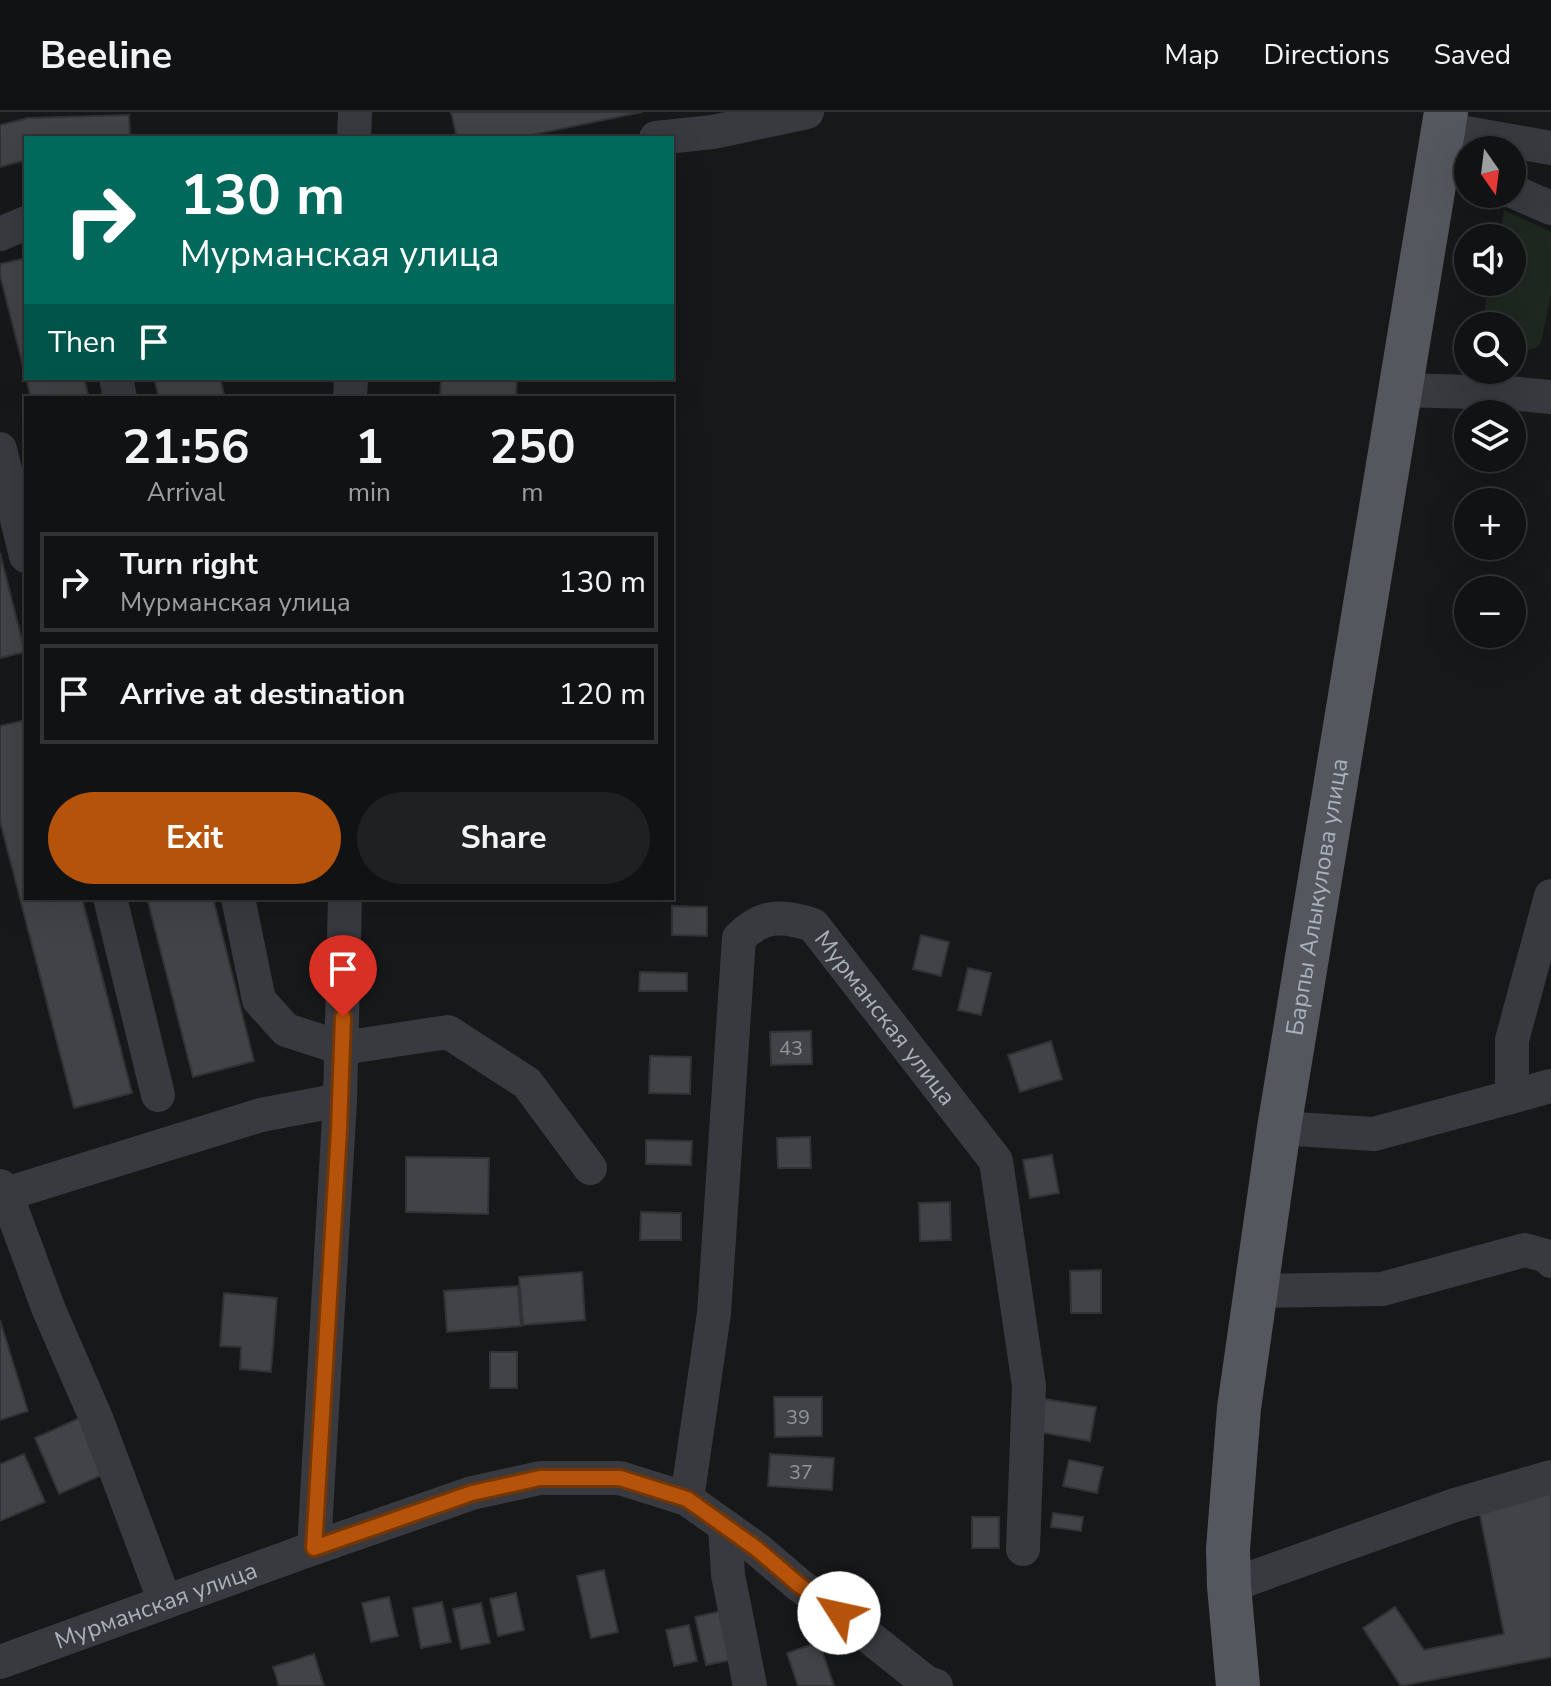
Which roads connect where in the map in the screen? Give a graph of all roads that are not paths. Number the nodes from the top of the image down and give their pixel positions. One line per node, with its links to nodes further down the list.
1 (355, 112): 3 (street)
2 (807, 112): 4 (street)
3 (354, 136)
4 (674, 136)
5 (1449, 144): 6 (street); 11 (main road, Барпы Алыкулова улица)
6 (1551, 148)
7 (1526, 197): 8 (street)
8 (1551, 208)
9 (24, 224): 10 (street)
10 (0, 234)
11 (1401, 390): 12 (street); 24 (main road, Барпы Алыкулова улица)
12 (1551, 397)
13 (0, 449): 14 (street)
14 (24, 548)
15 (1551, 896): 22 (street)
16 (110, 900): 21 (street)
17 (238, 900): 19 (street)
18 (345, 900): 19 (street)
19 (342, 1048): 23 (street); 25 (street)
20 (1551, 1086): 22 (street)
21 (158, 1095)
22 (1512, 1096): 24 (street)
23 (340, 1100): 26 (street); 32 (street)
24 (1279, 1128): 28 (main road, Барпы Алыкулова улица)
25 (590, 1168)
26 (3, 1190): 35 (street)
27 (1551, 1261): 28 (street)
28 (1255, 1291): 34 (main road, Барпы Алыкулова улица)
29 (1551, 1477): 34 (street)
30 (687, 1499): 31 (street, Мурманская улица); 32 (street, Мурманская улица); 33 (street, Мурманская улица)
31 (725, 1526): 37 (street); 38 (street, Мурманская улица)
32 (314, 1548): 35 (street, Мурманская улица)
33 (1023, 1549)
34 (1229, 1586): 39 (main road, Барпы Алыкулова улица)
35 (165, 1602): 36 (street, Мурманская улица)
36 (0, 1662)
37 (750, 1686)
38 (936, 1686)
39 (1238, 1686)

